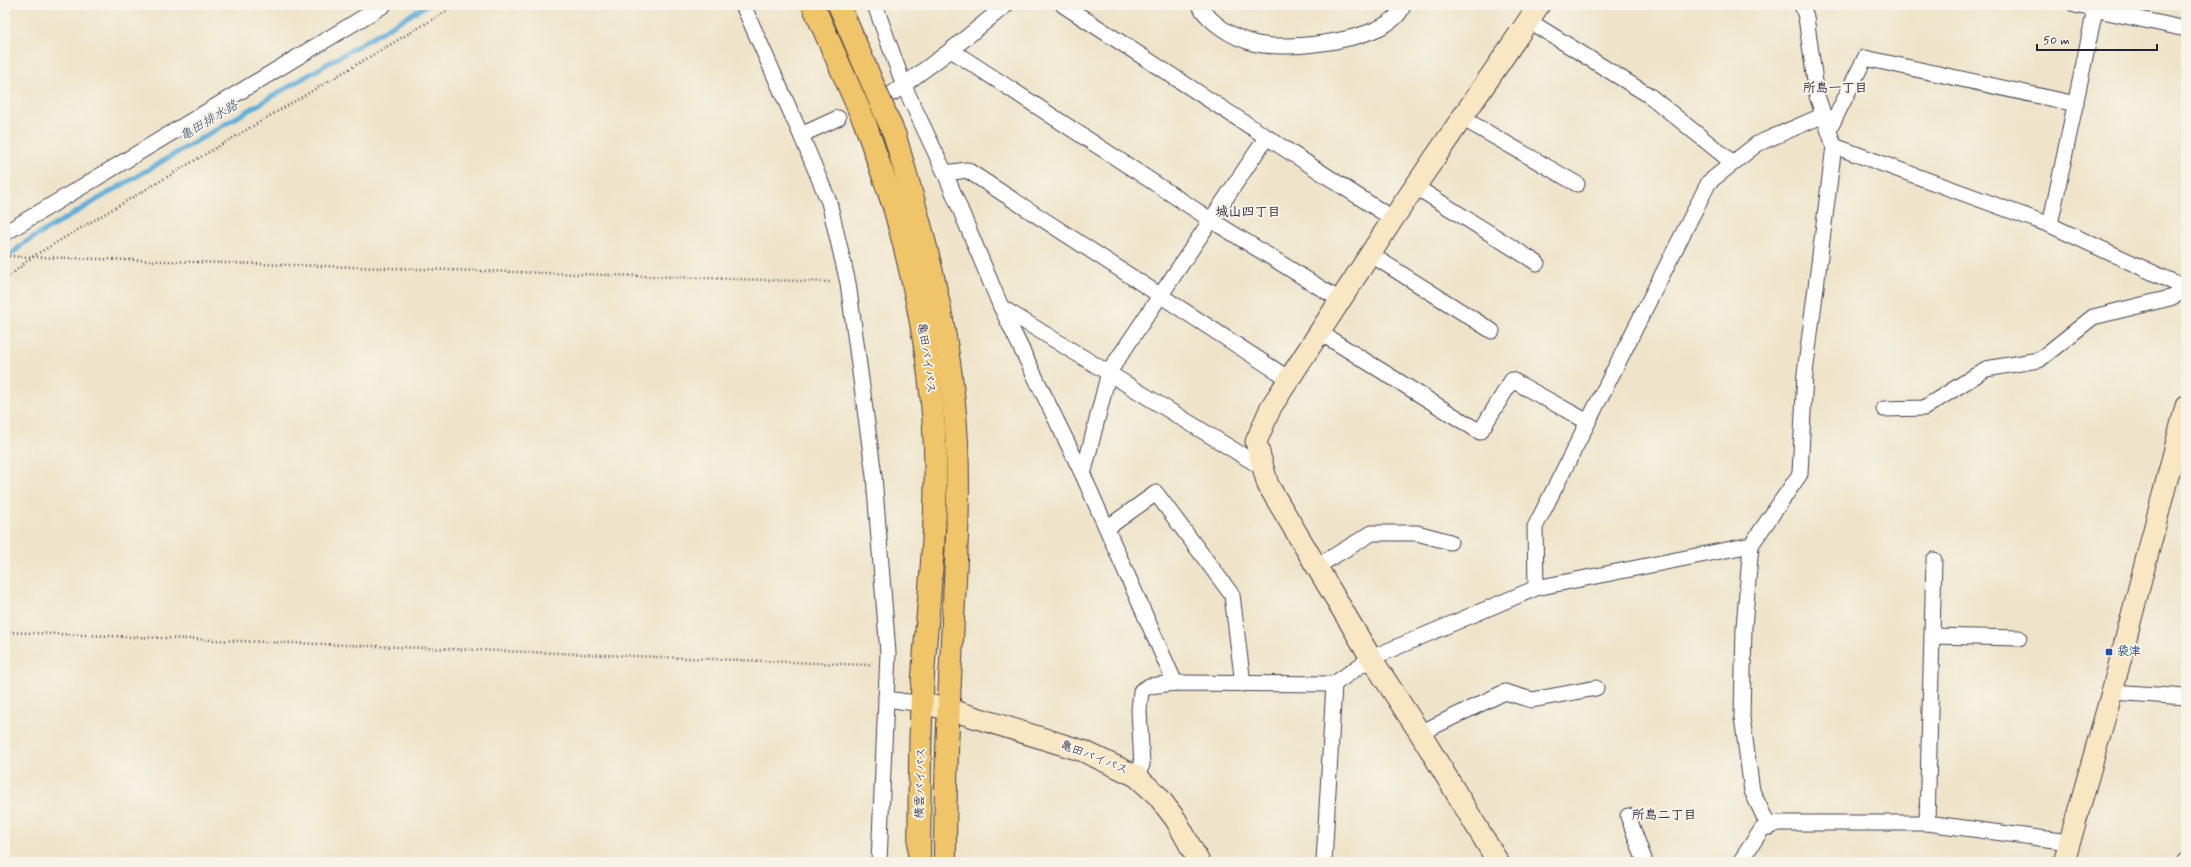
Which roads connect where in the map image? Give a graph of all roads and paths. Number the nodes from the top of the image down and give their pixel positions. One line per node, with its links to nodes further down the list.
1 (384, 5): 34 (street)
2 (457, 5): 37 (path)
3 (743, 5): 23 (street)
4 (813, 5): 30 (highway, 亀田バイパス, bridge)
5 (839, 5): 30 (highway, 亀田バイパス, bridge)
6 (874, 5): 17 (street)
7 (1006, 5): 16 (street)
8 (1063, 5): 24 (street)
9 (1199, 5): 10 (street)
10 (1403, 5)
11 (1802, 5): 19 (street)
12 (2075, 5): 13 (street)
13 (2096, 7): 15 (street); 18 (street)
14 (1534, 13): 21 (street); 26 (street)
15 (2186, 29)
16 (951, 50): 17 (street); 32 (street)
17 (899, 89): 27 (street)
18 (2076, 104): 22 (street); 33 (street)
19 (1824, 115): 22 (street); 26 (street)
20 (838, 118): 23 (street)
21 (1462, 118): 28 (street); 29 (street)
22 (1829, 130): 25 (street)
23 (801, 135): 40 (street)
24 (1266, 138): 31 (street); 32 (street)
25 (1834, 146): 33 (street); 57 (street)
26 (1733, 163): 51 (street)
27 (945, 174): 42 (street); 44 (street)
28 (1577, 184)
29 (1416, 187): 31 (street); 38 (street)
30 (904, 203): 73 (highway, 亀田バイパス); 74 (highway, 亀田バイパス)
31 (1393, 219): 35 (street)
32 (1211, 220): 42 (street); 43 (street)
33 (2050, 225): 41 (street)
34 (5, 233)
35 (1370, 254): 43 (street); 45 (street)
36 (5, 256): 37 (path)
37 (32, 257): 39 (path); 40 (path)
38 (1537, 263)
39 (5, 280)
40 (848, 283): 64 (street)
41 (2186, 289): 50 (street)
42 (1160, 296): 47 (street); 48 (street)
43 (1340, 300): 46 (street)
44 (1000, 307): 47 (street); 54 (street)
45 (1492, 331)
46 (1319, 332): 48 (street); 51 (street)
47 (1109, 372): 53 (street); 54 (street)
48 (1289, 379): 53 (street)
49 (2186, 406): 52 (street)
50 (1884, 409)
51 (1588, 422): 60 (street)
52 (2181, 448): 70 (street)
53 (1263, 468): 59 (street)
54 (1083, 475): 55 (street)
55 (1107, 528): 66 (street); 67 (street)
56 (1450, 542): 59 (street)
57 (1751, 545): 60 (street); 79 (street)
58 (1934, 560): 62 (street)
59 (1316, 567): 65 (street)
60 (1536, 588): 65 (street)
61 (5, 632): 64 (path)
62 (1932, 636): 63 (street); 78 (street)
63 (2019, 638)
64 (888, 653): 72 (street)
65 (1371, 658): 68 (street); 75 (street)
66 (1175, 684): 67 (street); 76 (street)
67 (1243, 684): 68 (street)
68 (1334, 684): 85 (street)
69 (1596, 688): 75 (street)
70 (2112, 692): 71 (street); 80 (street)
71 (2186, 697)
72 (886, 699): 73 (street); 81 (street)
73 (923, 704): 74 (street, 亀田バイパス); 82 (highway, 横雲バイパス)
74 (948, 709): 76 (street, 亀田バイパス); 83 (highway, 横雲バイパス)
75 (1420, 732): 86 (street)
76 (1136, 776): 84 (street, 亀田バイパス)
77 (1628, 816): 87 (street)
78 (1927, 823): 79 (street); 80 (street)
79 (1769, 827): 88 (street)
80 (2067, 852)
81 (878, 862)
82 (918, 862)
83 (945, 862)
84 (1199, 862)
85 (1324, 862)
86 (1498, 862)
87 (1645, 862)
88 (1740, 862)

